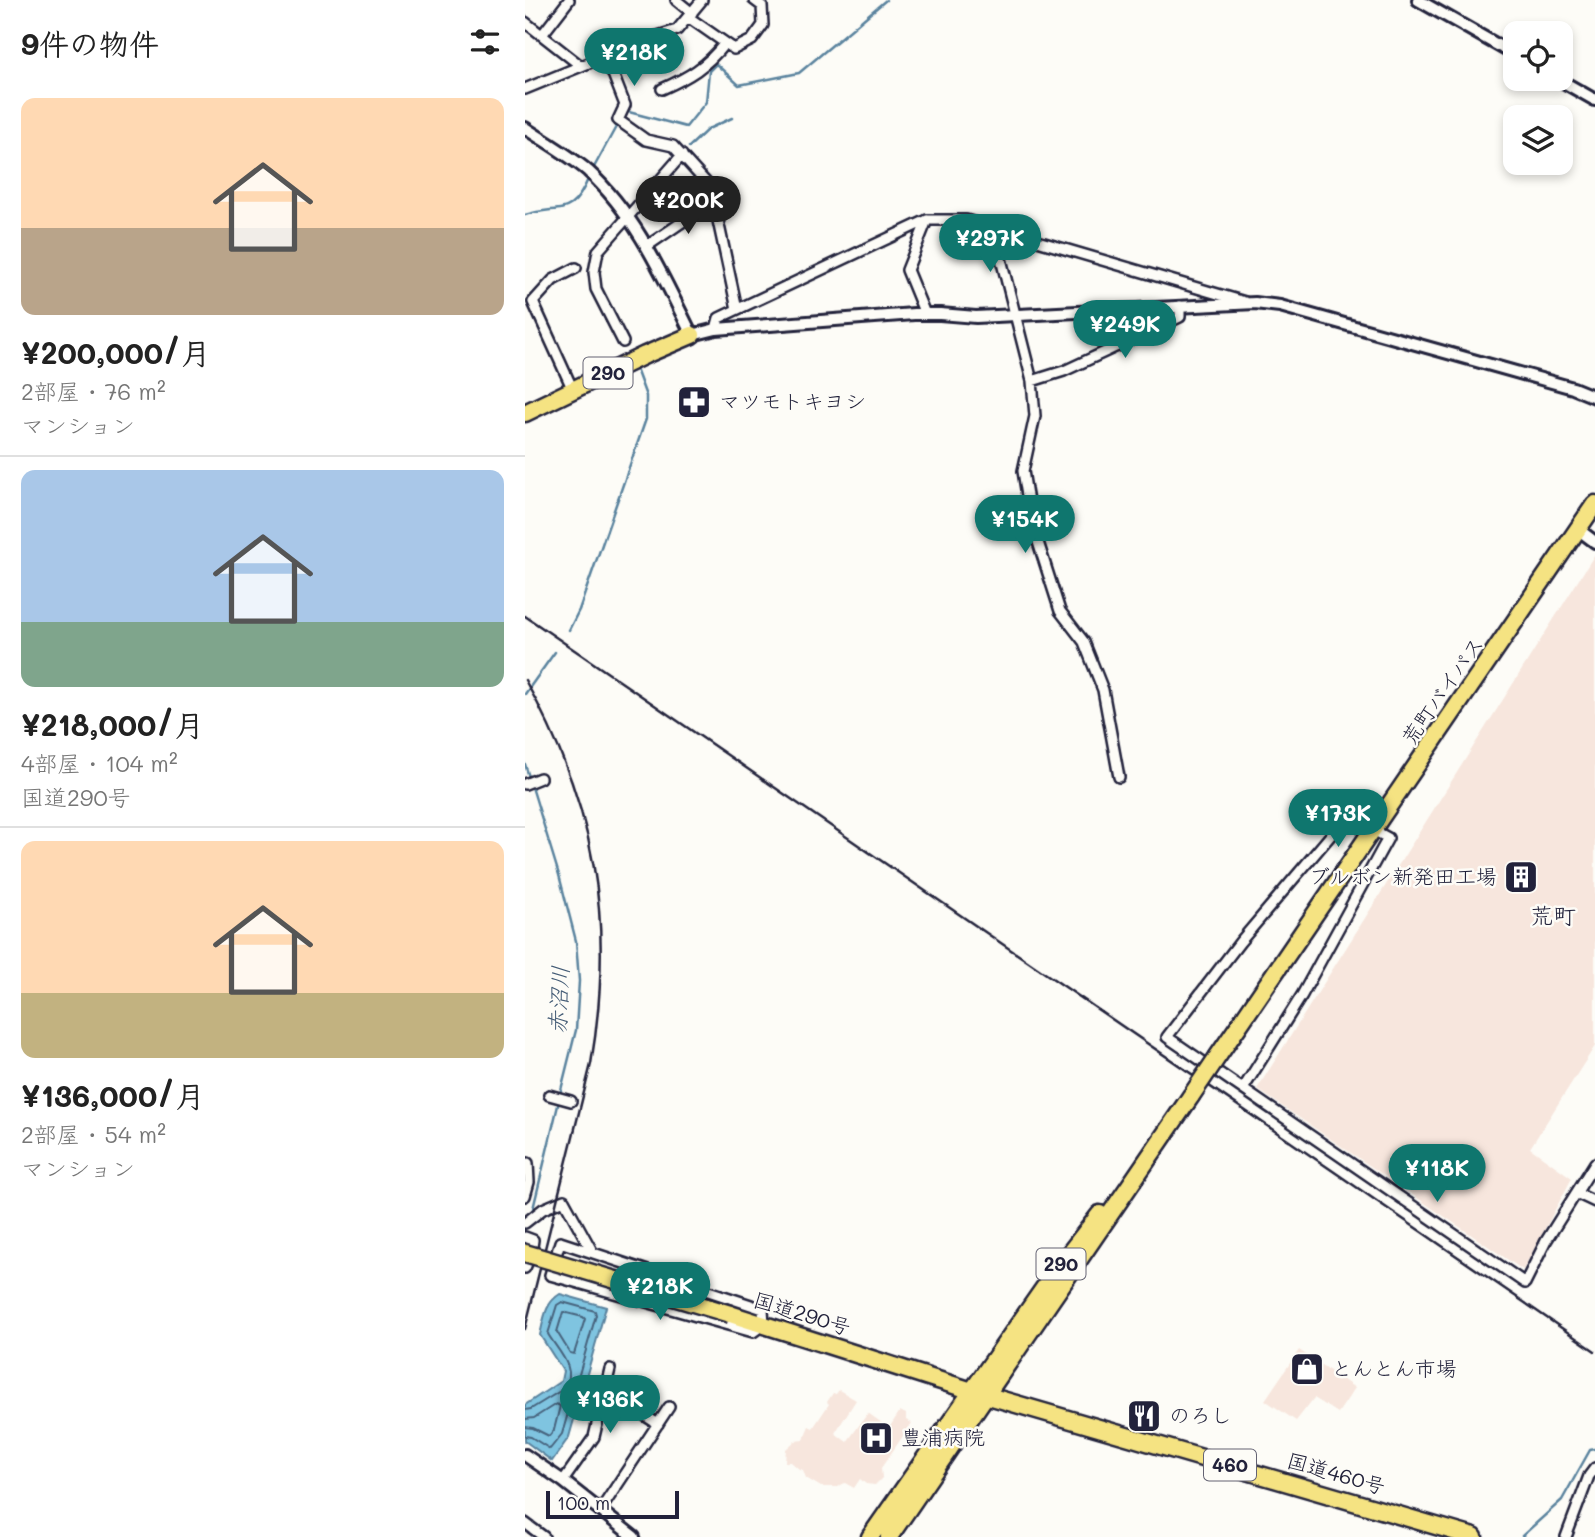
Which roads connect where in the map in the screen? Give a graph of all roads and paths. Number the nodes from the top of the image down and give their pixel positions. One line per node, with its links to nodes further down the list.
1 (569, 0): 8 (street)
2 (676, 0): 6 (street)
3 (702, 0): 6 (street)
4 (754, 0): 9 (street)
5 (1418, 0): 10 (street)
6 (690, 15): 9 (street); 11 (street)
7 (525, 22): 8 (street)
8 (542, 35): 12 (street)
9 (725, 43): 15 (street)
10 (1503, 48)
11 (606, 56): 12 (street); 18 (street)
12 (580, 66): 14 (street)
13 (1573, 88): 16 (street)
14 (525, 89)
15 (662, 89)
16 (1595, 100)
17 (525, 128): 20 (street)
18 (682, 155): 19 (street); 20 (street)
19 (713, 201): 23 (street); 27 (street)
20 (627, 216): 23 (street); 32 (street)
21 (927, 220): 22 (street); 27 (street); 28 (street)
22 (1002, 231): 25 (street); 29 (street)
23 (647, 246): 31 (street)
24 (576, 268): 34 (street)
25 (1249, 303): 26 (street); 35 (street)
26 (1180, 306): 29 (street); 33 (street)
27 (737, 309): 30 (street)
28 (925, 314): 29 (street); 30 (street)
29 (1015, 315): 33 (street)
30 (716, 329): 31 (street)
31 (692, 335): 34 (highway, 290)
32 (623, 342)
33 (1032, 381): 40 (street)
34 (573, 390): 36 (highway, 290)
35 (1595, 397)
36 (525, 413)
37 (1595, 504): 38 (highway, 荒町バイパス / 290)
38 (1579, 530): 39 (street); 43 (highway, 荒町バイパス / 290)
39 (1595, 542)
40 (1119, 777)
41 (540, 778): 42 (street)
42 (525, 784)
43 (1374, 829): 44 (street); 44 (street); 60 (highway, 荒町バイパス / 290, bridge)
44 (1243, 1089): 49 (street)
45 (549, 1095): 46 (street)
46 (572, 1101)
47 (528, 1163): 50 (street)
48 (1595, 1163): 49 (street)
49 (1576, 1193): 51 (street)
50 (525, 1196)
51 (1595, 1202)
52 (525, 1223): 54 (street)
53 (525, 1237): 56 (street)
54 (592, 1251): 57 (street); 57 (street)
55 (525, 1253): 57 (highway, 国道290号, bridge)
56 (525, 1268)
57 (764, 1324): 60 (highway, 国道290号)
58 (610, 1369): 59 (street)
59 (605, 1390): 62 (street); 65 (street)
60 (978, 1393): 70 (highway); 71 (highway); 72 (highway, 国道460号 / 460)
61 (669, 1407): 62 (street)
62 (658, 1424): 66 (street)
63 (526, 1458): 65 (street)
64 (1595, 1468): 73 (street)
65 (563, 1481): 66 (street)
66 (600, 1511): 68 (street)
67 (525, 1522): 69 (street)
68 (628, 1535)
69 (544, 1537)
70 (870, 1537)
71 (889, 1537)
72 (1474, 1537)
73 (1566, 1537)

